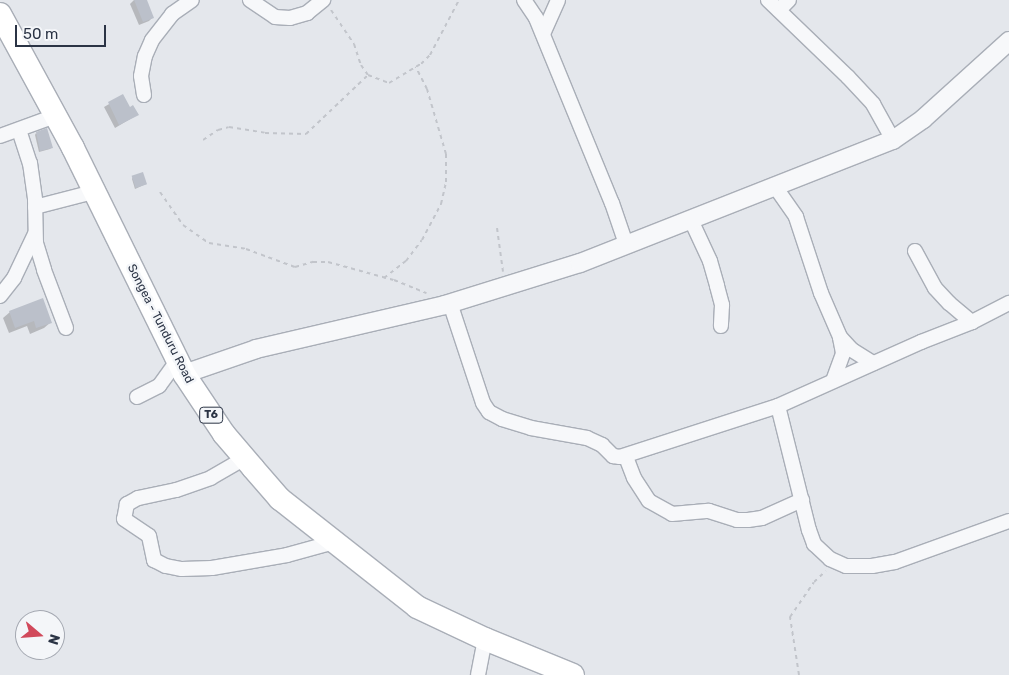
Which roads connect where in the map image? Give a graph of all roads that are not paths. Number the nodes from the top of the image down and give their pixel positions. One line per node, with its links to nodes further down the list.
1 (192, 0): 12 (street)
2 (250, 0): 3 (street)
3 (323, 0)
4 (525, 0): 5 (street); 10 (street)
5 (551, 0)
6 (558, 0): 10 (street)
7 (768, 0): 8 (street)
8 (784, 5): 16 (street)
9 (0, 14): 13 (highway, Songea - Tunduru Road / T6)
10 (543, 34): 22 (street)
11 (1009, 40): 16 (street)
12 (144, 95)
13 (55, 116): 14 (street); 18 (highway, Songea - Tunduru Road / T6)
14 (19, 130): 15 (street); 19 (street)
15 (0, 136)
16 (893, 140): 17 (street)
17 (774, 186): 20 (street); 30 (street)
18 (93, 192): 19 (street); 32 (highway, Songea - Tunduru Road / T6)
19 (34, 207): 21 (street)
20 (691, 220): 22 (street); 28 (street)
21 (35, 234): 24 (street); 29 (street)
22 (626, 244): 26 (street)
23 (916, 251): 27 (street)
24 (0, 296)
25 (1009, 303): 27 (street)
26 (447, 304): 32 (street); 36 (street)
27 (972, 322): 31 (street)
28 (721, 326)
29 (66, 328)
30 (840, 337): 31 (street); 33 (street)
31 (873, 363): 33 (street)
32 (180, 365): 34 (street); 37 (highway, Songea - Tunduru Road / T6)
33 (834, 381): 35 (street)
34 (137, 397)
35 (778, 406): 36 (street); 38 (street)
36 (626, 457): 38 (street)
37 (245, 458): 40 (highway, Songea - Tunduru Road / T6); 40 (street)
38 (802, 500): 39 (street)
39 (1009, 521)
40 (334, 542): 41 (highway, Songea - Tunduru Road / T6)
41 (485, 639): 42 (street); 43 (highway, Songea - Tunduru Road / T6)
42 (478, 675)
43 (573, 675)

